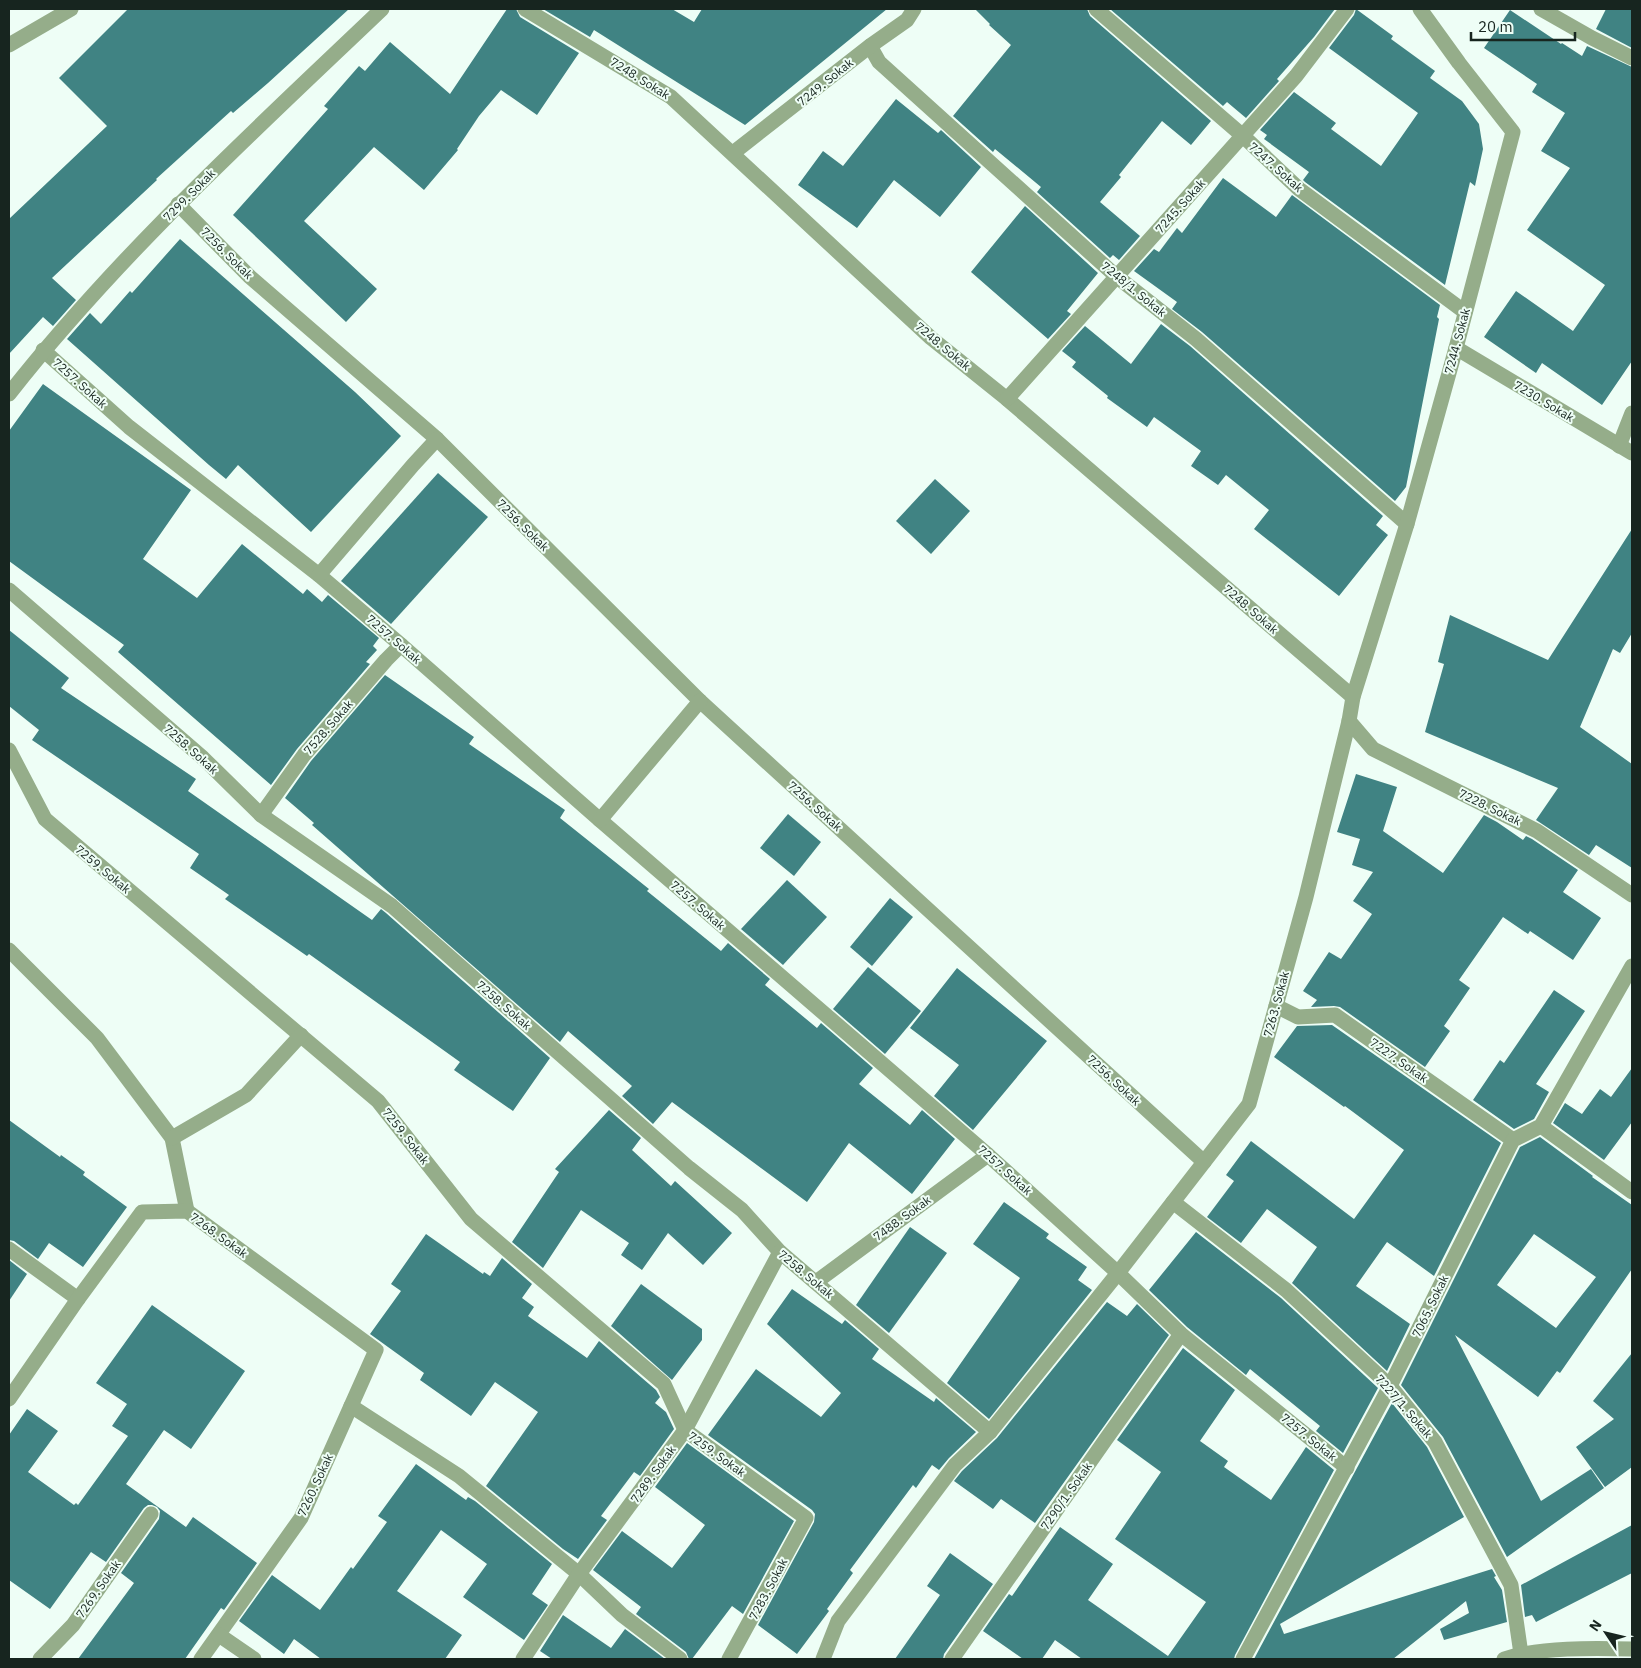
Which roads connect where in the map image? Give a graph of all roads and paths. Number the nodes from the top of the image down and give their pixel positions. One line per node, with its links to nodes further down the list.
1 (72, 9): 9 (street)
2 (382, 9): 14 (street, 7299. Sokak)
3 (525, 9): 13 (street, 7248. Sokak)
4 (914, 9): 10 (street, 7249. Sokak)
5 (1096, 9): 12 (street, 7247. Sokak)
6 (1347, 9): 12 (street, 7245. Sokak)
7 (1420, 9): 16 (street, 7244. Sokak)
8 (1541, 9): 11 (street)
9 (9, 45)
10 (870, 46): 13 (street, 7249. Sokak); 15 (street, 7248/1. Sokak)
11 (1632, 58)
12 (1243, 136): 15 (street, 7245. Sokak); 16 (street, 7247. Sokak)
13 (733, 153): 20 (street, 7248. Sokak)
14 (178, 204): 18 (street, 7299. Sokak); 22 (street, 7256. Sokak)
15 (1116, 276): 20 (street, 7245. Sokak); 24 (street, 7248/1. Sokak)
16 (1465, 312): 17 (street, 7244. Sokak)
17 (1456, 348): 23 (street, 7230. Sokak); 24 (street, 7244. Sokak)
18 (43, 350): 19 (street, 7299. Sokak); 25 (street, 7257. Sokak)
19 (9, 394)
20 (1007, 399): 28 (street, 7248. Sokak)
21 (1632, 413): 23 (street)
22 (437, 439): 25 (street); 29 (street, 7256. Sokak)
23 (1626, 449)
24 (1407, 524): 28 (street, 7244. Sokak)
25 (319, 575): 27 (street, 7257. Sokak)
26 (9, 590): 32 (street, 7258. Sokak)
27 (401, 645): 32 (street, 7528. Sokak); 33 (street, 7257. Sokak)
28 (1352, 697): 30 (street, 7263. Sokak)
29 (700, 701): 33 (street); 43 (street, 7256. Sokak)
30 (1349, 721): 34 (street, 7228. Sokak); 37 (street, 7263. Sokak)
31 (9, 750): 38 (street, 7259. Sokak)
32 (261, 815): 48 (street, 7258. Sokak)
33 (600, 820): 42 (street, 7257. Sokak)
34 (1632, 895)
35 (9, 950): 40 (street)
36 (1632, 966): 39 (street)
37 (1276, 1006): 41 (street, 7227. Sokak); 43 (street, 7263. Sokak)
38 (300, 1035): 40 (street); 57 (street, 7259. Sokak)
39 (1541, 1126): 41 (street); 44 (street)
40 (172, 1138): 46 (street)
41 (1513, 1140): 54 (street, 7065. Sokak)
42 (988, 1155): 49 (street, 7257. Sokak); 50 (street, 7488. Sokak)
43 (1204, 1162): 45 (street, 7263. Sokak)
44 (1632, 1192)
45 (1173, 1202): 49 (street, 7263. Sokak); 54 (street, 7227/1. Sokak)
46 (187, 1211): 51 (street, 7268. Sokak); 53 (street, 7268. Sokak)
47 (9, 1249): 51 (street)
48 (780, 1252): 50 (street, 7258. Sokak); 57 (street, 7289. Sokak)
49 (1118, 1273): 52 (street, 7257. Sokak); 58 (street, 7263. Sokak)
50 (816, 1282): 58 (street, 7258. Sokak)
51 (78, 1299): 55 (street, 7268. Sokak)
52 (1181, 1334): 59 (street, 7257. Sokak); 73 (street, 7290/1. Sokak)
53 (376, 1350): 56 (street, 7260. Sokak)
54 (1390, 1386): 59 (street, 7065. Sokak); 65 (street, 7227/1. Sokak)
55 (9, 1399)
56 (351, 1406): 62 (street); 63 (street, 7260. Sokak)
57 (685, 1430): 61 (street, 7259. Sokak); 62 (street, 7289. Sokak)
58 (990, 1432): 72 (street, 7263. Sokak)
59 (1347, 1468): 74 (street, 7065. Sokak)
60 (152, 1514): 66 (street, 7269. Sokak)
61 (806, 1518): 71 (street, 7283. Sokak)
62 (579, 1574): 69 (street, 7289. Sokak); 70 (street)
63 (219, 1635): 67 (street, 7260. Sokak); 68 (street)
64 (1632, 1649): 65 (street)
65 (1521, 1654): 75 (street)
66 (40, 1659)
67 (202, 1659)
68 (254, 1659)
69 (524, 1659)
70 (680, 1659)
71 (729, 1659)
72 (823, 1659)
73 (952, 1659)
74 (1243, 1659)
75 (1504, 1659)

